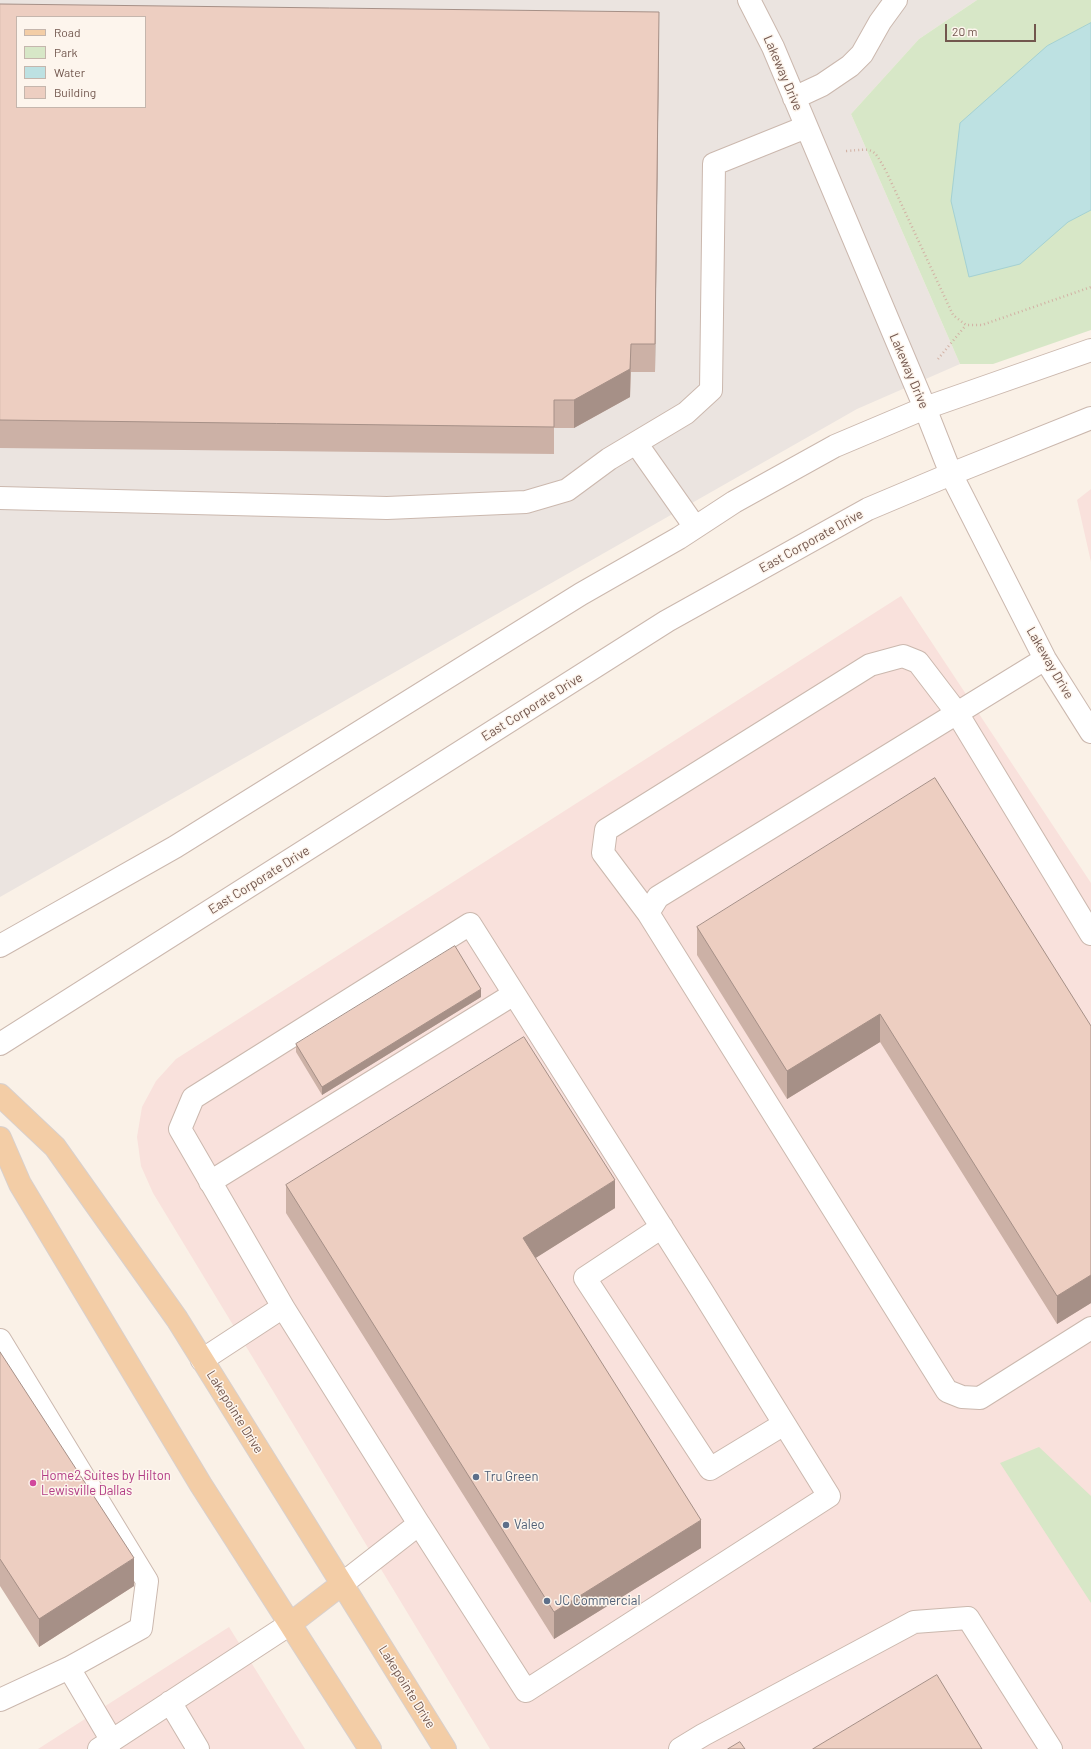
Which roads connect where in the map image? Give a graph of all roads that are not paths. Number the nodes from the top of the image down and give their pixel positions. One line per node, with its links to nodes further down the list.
1 (749, 0): 3 (street, Lakeway Drive)
2 (896, 0): 3 (street)
3 (794, 98): 4 (street, Lakeway Drive)
4 (806, 127): 6 (street, Lakeway Drive); 8 (street)
5 (1091, 350): 6 (street)
6 (925, 408): 9 (street, Lakeway Drive); 11 (street)
7 (1091, 418): 9 (street, East Corporate Drive)
8 (636, 443): 10 (street); 11 (street)
9 (951, 474): 12 (street, Lakeway Drive); 19 (street, East Corporate Drive)
10 (0, 498)
11 (695, 527): 17 (street)
12 (1045, 659): 13 (street); 14 (street, Lakeway Drive)
13 (957, 713): 15 (street); 15 (street); 16 (street)
14 (1091, 732)
15 (648, 913): 25 (street)
16 (1091, 934)
17 (0, 946)
18 (514, 994): 22 (street); 22 (street); 23 (street)
19 (0, 1044)
20 (0, 1095): 27 (main road, Lakepointe Drive)
21 (0, 1138): 31 (main road)
22 (210, 1182): 24 (street)
23 (662, 1227): 28 (street); 28 (street)
24 (283, 1307): 27 (street); 29 (street)
25 (1091, 1328)
26 (0, 1340): 32 (street)
27 (202, 1360): 30 (main road, Lakepointe Drive)
28 (784, 1424): 29 (street)
29 (419, 1524): 30 (street)
30 (342, 1584): 31 (main road); 38 (main road, Lakepointe Drive)
31 (290, 1624): 34 (street); 37 (main road)
32 (69, 1668): 33 (street); 35 (street)
33 (0, 1700)
34 (170, 1702): 35 (street); 36 (street)
35 (106, 1745)
36 (198, 1749)
37 (370, 1749)
38 (445, 1749)
39 (680, 1749): 40 (street)
40 (1051, 1749)

